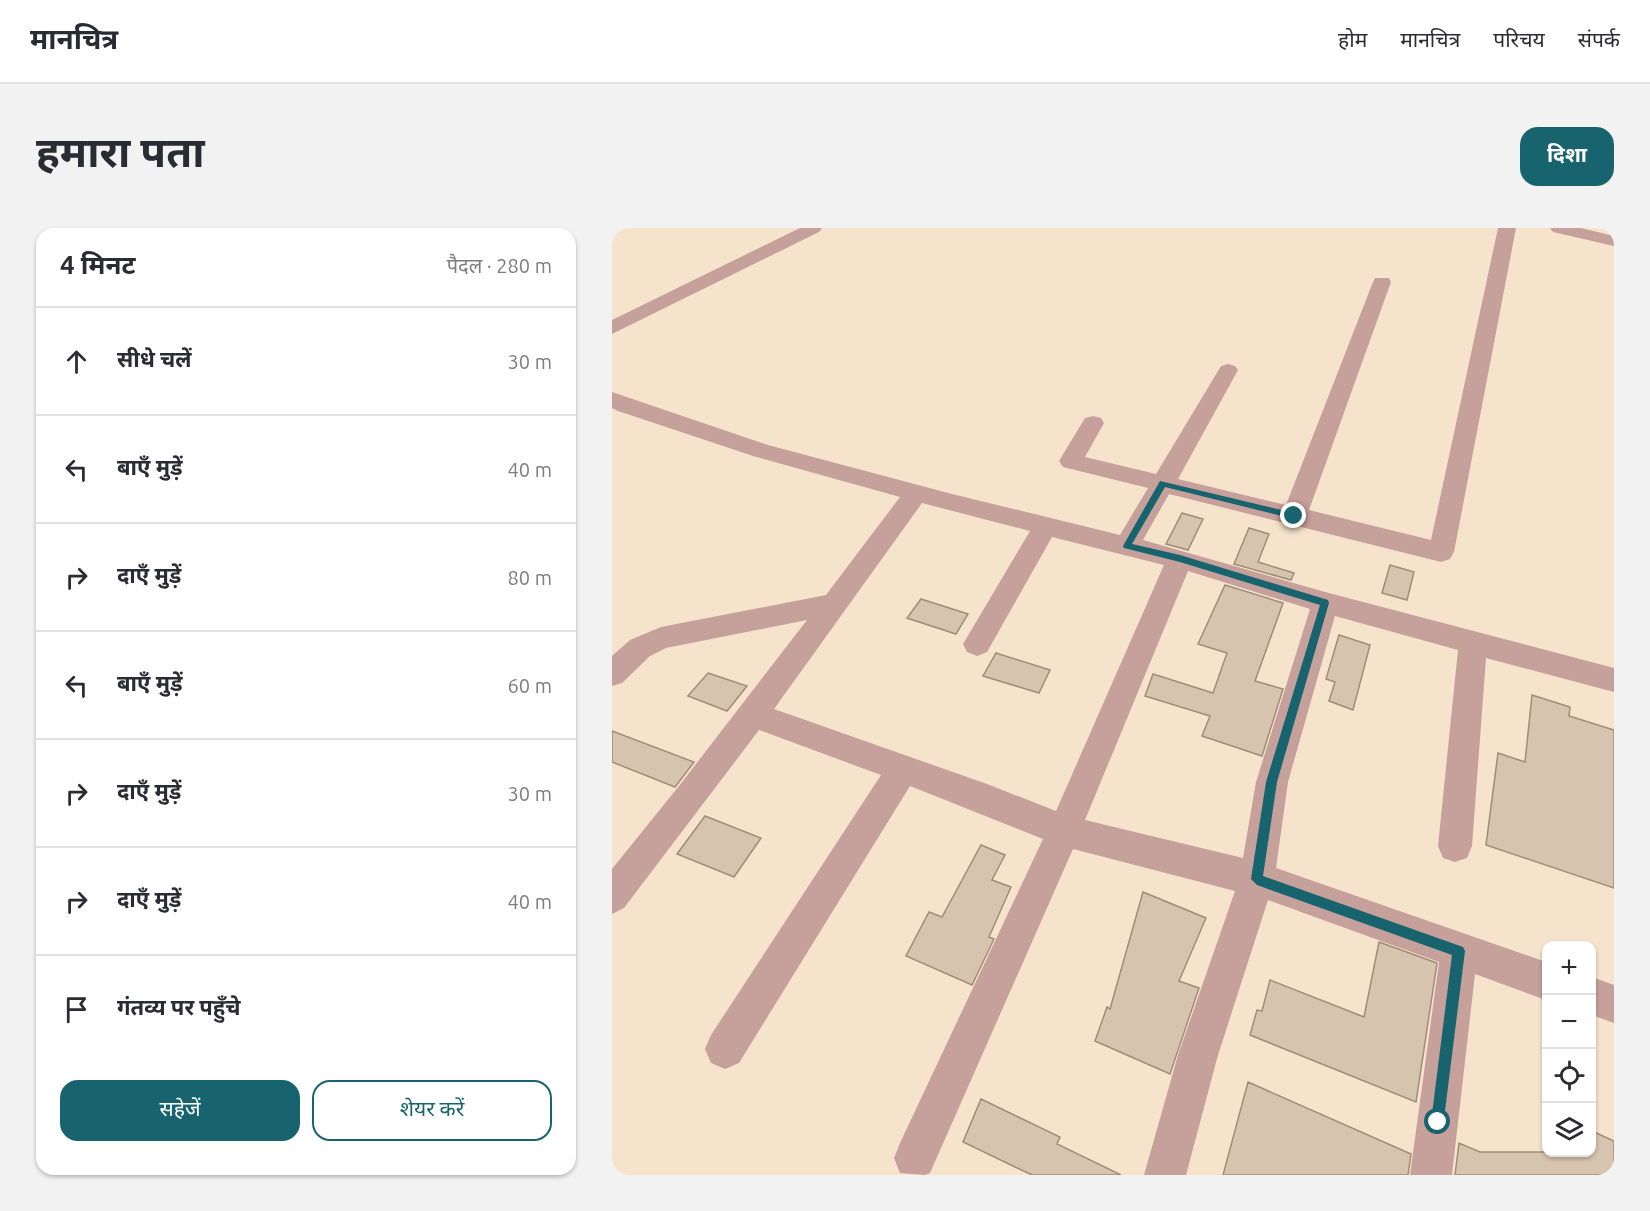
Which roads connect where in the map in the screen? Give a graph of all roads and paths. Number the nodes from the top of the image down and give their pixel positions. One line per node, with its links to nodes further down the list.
1 (813, 228): 6 (street)
2 (1507, 228): 12 (street)
3 (1559, 228): 4 (street)
4 (1614, 241)
5 (1382, 282): 12 (street)
6 (612, 327)
7 (1228, 370): 10 (street)
8 (612, 399): 11 (street)
9 (1093, 423): 10 (street)
10 (1163, 483): 12 (street); 14 (street)
11 (917, 493): 13 (street); 17 (street)
12 (1294, 516)
13 (1046, 526): 14 (street); 19 (street)
14 (1127, 546): 15 (street)
15 (1180, 558): 16 (street); 24 (street)
16 (1325, 603): 18 (street); 26 (street)
17 (833, 604): 20 (street); 22 (street)
18 (1473, 642): 21 (street); 25 (street)
19 (977, 644)
20 (612, 674)
21 (1614, 680)
22 (754, 715): 23 (street); 27 (street)
23 (903, 768): 24 (street); 32 (street)
24 (1064, 831): 26 (street); 33 (street)
25 (1455, 846)
26 (1257, 879): 28 (street); 34 (street)
27 (612, 896)
28 (1459, 951): 29 (street); 35 (street)
29 (1542, 980)
30 (1596, 997): 31 (street)
31 (1614, 1004)
32 (725, 1049)
33 (915, 1158)
34 (1165, 1175)
35 (1431, 1175)

